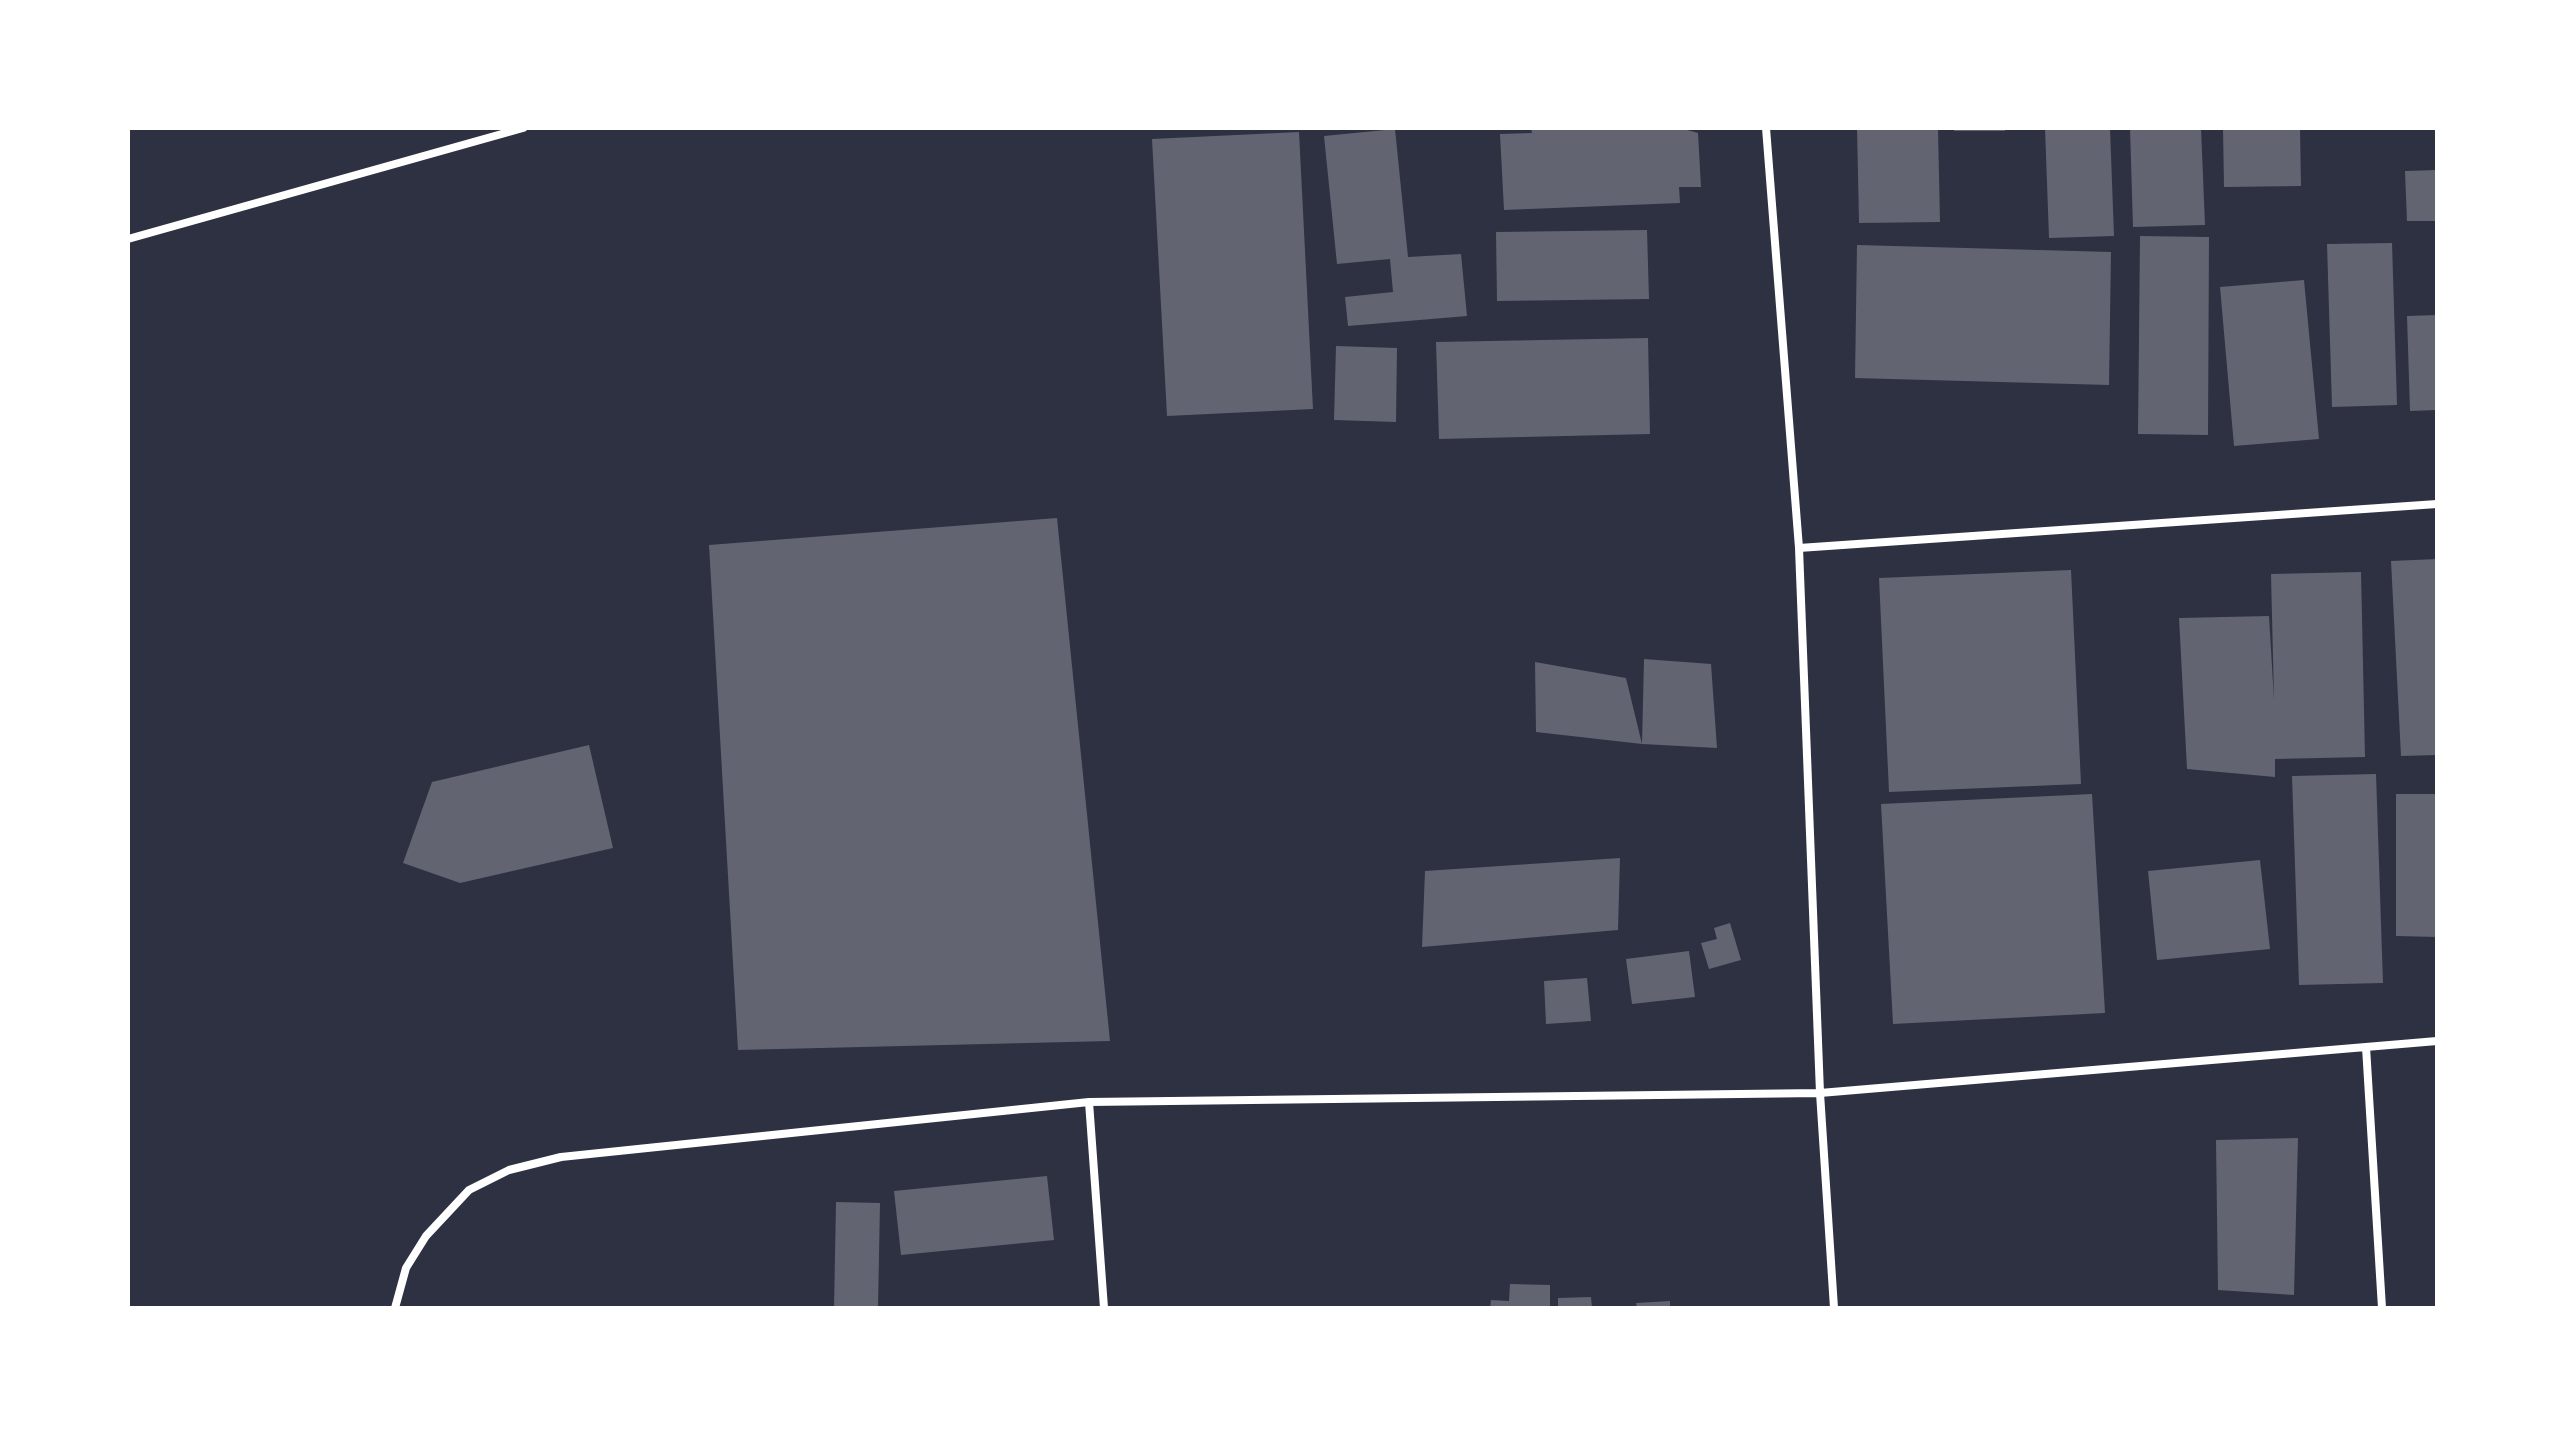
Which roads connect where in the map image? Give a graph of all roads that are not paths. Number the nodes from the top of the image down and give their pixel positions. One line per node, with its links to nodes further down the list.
1 (523, 128): 3 (street)
2 (1766, 128): 5 (street)
3 (128, 239)
4 (2437, 504): 5 (street)
5 (1799, 548): 8 (street)
6 (2437, 1041): 7 (street)
7 (2366, 1047): 8 (street); 13 (street)
8 (1820, 1093): 9 (street); 12 (street)
9 (1089, 1102): 10 (street); 11 (street)
10 (395, 1308)
11 (1104, 1308)
12 (1834, 1308)
13 (2382, 1308)

